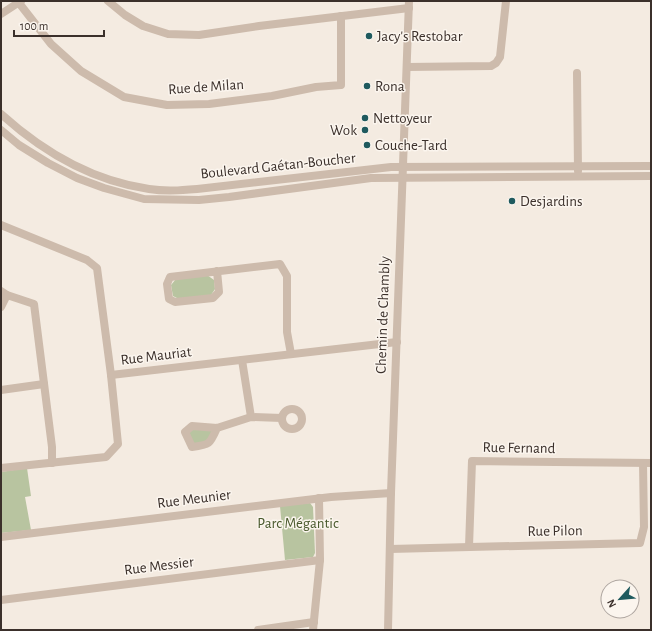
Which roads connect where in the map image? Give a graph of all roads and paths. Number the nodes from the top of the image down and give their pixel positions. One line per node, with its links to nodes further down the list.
1 (108, 1): 6 (street)
2 (506, 1): 7 (street)
3 (20, 2): 5 (street); 6 (street, Rue de Milan)
4 (409, 5): 6 (street); 7 (street, Chemin de Chambly)
5 (1, 14)
6 (342, 16)
7 (406, 67): 13 (street, Chemin de Chambly)
8 (577, 73): 11 (street)
9 (1, 114): 13 (street, Boulevard Gaétan-Boucher)
10 (1, 130): 18 (street, Boulevard Gaétan-Boucher)
11 (578, 166): 12 (street, Boulevard Gaétan-Boucher); 13 (street, Boulevard Gaétan-Boucher); 15 (street)
12 (651, 166)
13 (403, 167): 18 (street, Chemin de Chambly)
14 (651, 172): 16 (street)
15 (578, 176): 16 (street, Boulevard Gaétan-Boucher); 18 (street, Boulevard Gaétan-Boucher)
16 (636, 176): 17 (street, Boulevard Gaétan-Boucher)
17 (651, 176)
18 (402, 177): 23 (street, Chemin de Chambly)
19 (1, 225): 26 (street)
20 (217, 271): 20 (street); 24 (street)
21 (4, 293): 22 (street); 27 (street)
22 (1, 307)
23 (396, 342): 24 (street, Rue Mauriat); 35 (street, Chemin de Chambly)
24 (291, 354): 25 (street, Rue Mauriat)
25 (242, 360): 26 (street, Rue Mauriat); 29 (street)
26 (111, 375): 32 (street, Rue Mauriat)
27 (44, 384): 28 (street); 32 (street)
28 (1, 390)
29 (251, 417): 30 (street); 31 (street)
30 (282, 418)
31 (217, 428)
32 (52, 463): 34 (street, Rue Mauriat)
33 (647, 463): 39 (street, Rue Pilon); 39 (street, Rue Fernand)
34 (1, 468)
35 (391, 493): 36 (street, Rue Meunier); 38 (street, Chemin de Chambly)
36 (319, 498): 37 (street, Rue Meunier); 40 (street)
37 (1, 537)
38 (390, 548): 39 (street, Rue Pilon); 44 (street, Chemin de Chambly)
39 (469, 548)
40 (320, 560): 41 (street, Rue Messier); 42 (street)
41 (1, 600)
42 (314, 626): 43 (street)
43 (258, 630)
44 (388, 630)

